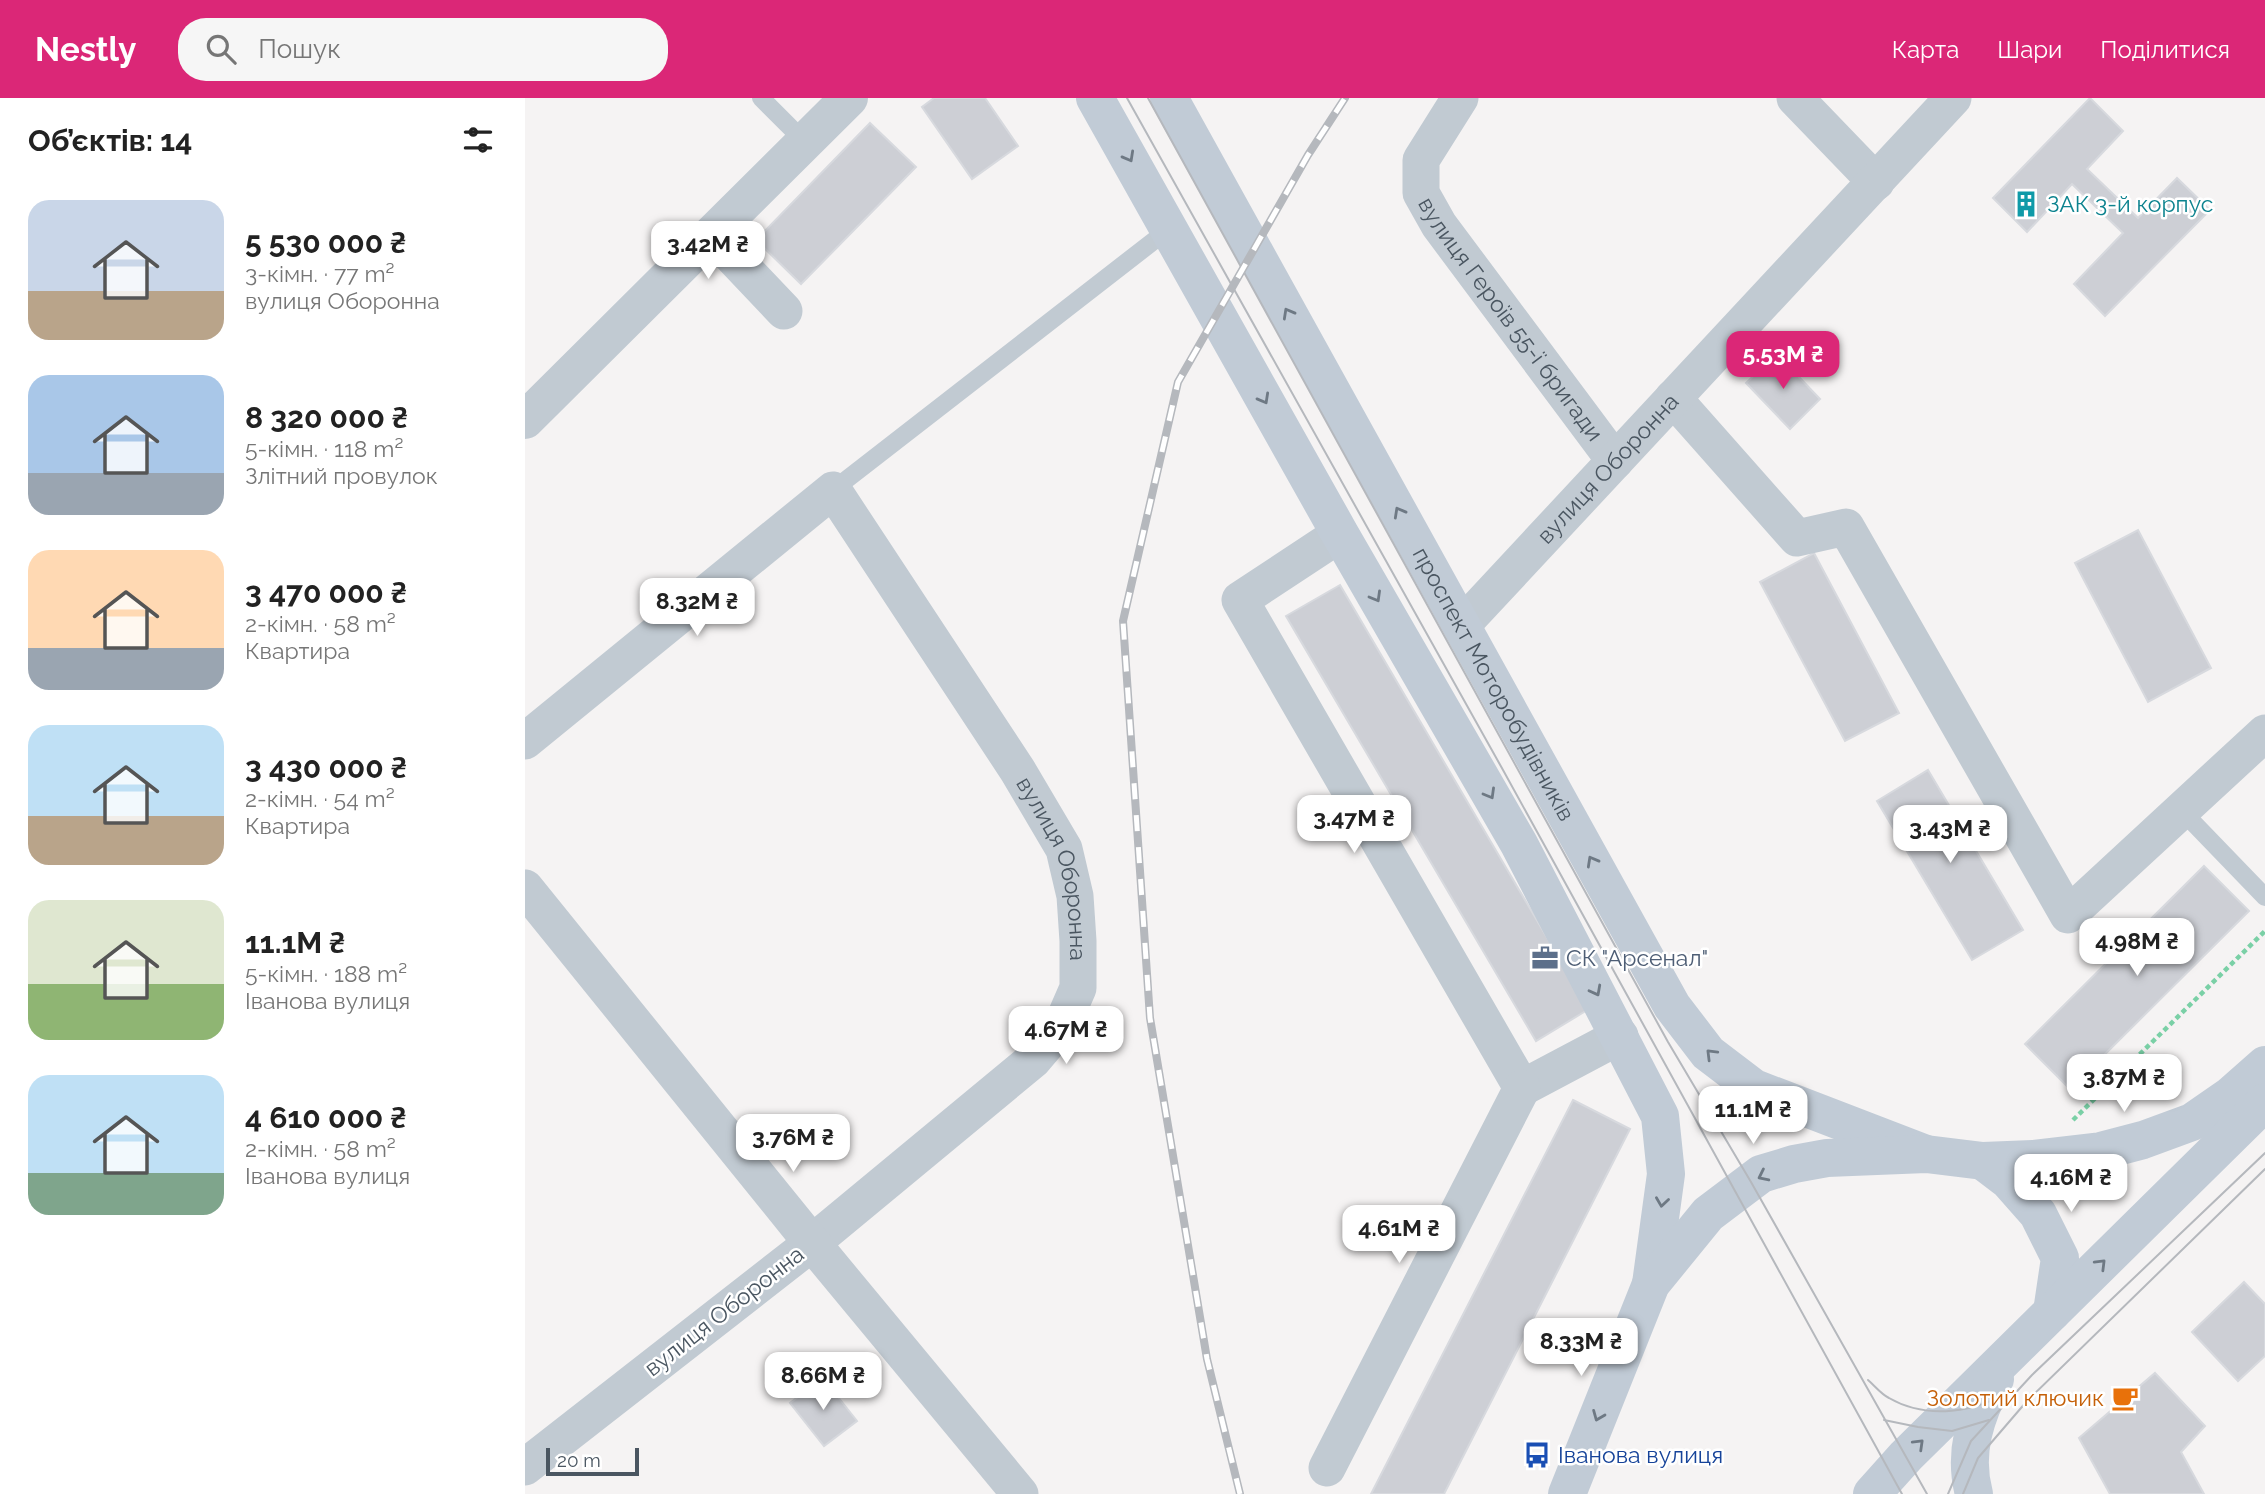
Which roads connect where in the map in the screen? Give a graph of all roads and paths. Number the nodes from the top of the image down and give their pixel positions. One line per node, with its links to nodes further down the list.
1 (761, 98): 8 (lane)
2 (849, 98): 8 (street)
3 (1095, 98): 10 (main road, one-way to 10)
4 (1169, 98): 18 (main road, проспект Моторобудівників, one-way to 4)
5 (1460, 98): 15 (street, вулиця Героїв 55-ї бригади)
6 (1795, 98): 9 (street)
7 (1953, 98): 9 (street, вулиця Оборонна)
8 (805, 142): 11 (street)
9 (1876, 182): 13 (street, вулиця Оборонна)
10 (1169, 229): 16 (lane); 17 (main road, one-way to 17)
11 (712, 235): 12 (street); 14 (street)
12 (784, 311)
13 (1673, 398): 15 (street, вулиця Оборонна); 21 (street)
14 (525, 421)
15 (1615, 461): 18 (street, вулиця Оборонна)
16 (832, 491): 20 (street); 32 (street, вулиця Оборонна)
17 (1339, 534): 25 (main road, one-way to 25); 27 (street)
18 (1462, 625): 30 (main road, проспект Моторобудівників, one-way to 18)
19 (2265, 733): 21 (street)
20 (525, 741)
21 (2182, 811): 23 (lane)
22 (525, 888): 32 (street)
23 (2265, 897)
24 (2265, 932): 29 (path)
25 (1620, 1036): 27 (street); 33 (main road, one-way to 33)
26 (2265, 1065): 31 (main road)
27 (1523, 1088): 37 (street)
28 (2265, 1102): 34 (main road, one-way to 28)
29 (2071, 1121)
30 (1926, 1154): 31 (main road); 33 (main road, one-way to 33)
31 (1983, 1161): 34 (main road)
32 (811, 1243): 36 (street, вулиця Оборонна); 38 (street)
33 (1651, 1284): 39 (main road, one-way to 39)
34 (2052, 1312): 35 (main road)
35 (2008, 1355): 40 (main road, one-way to 35); 41 (main road)
36 (525, 1466)
37 (1327, 1468)
38 (1020, 1494)
39 (1567, 1494)
40 (1873, 1494)
41 (1974, 1494)

